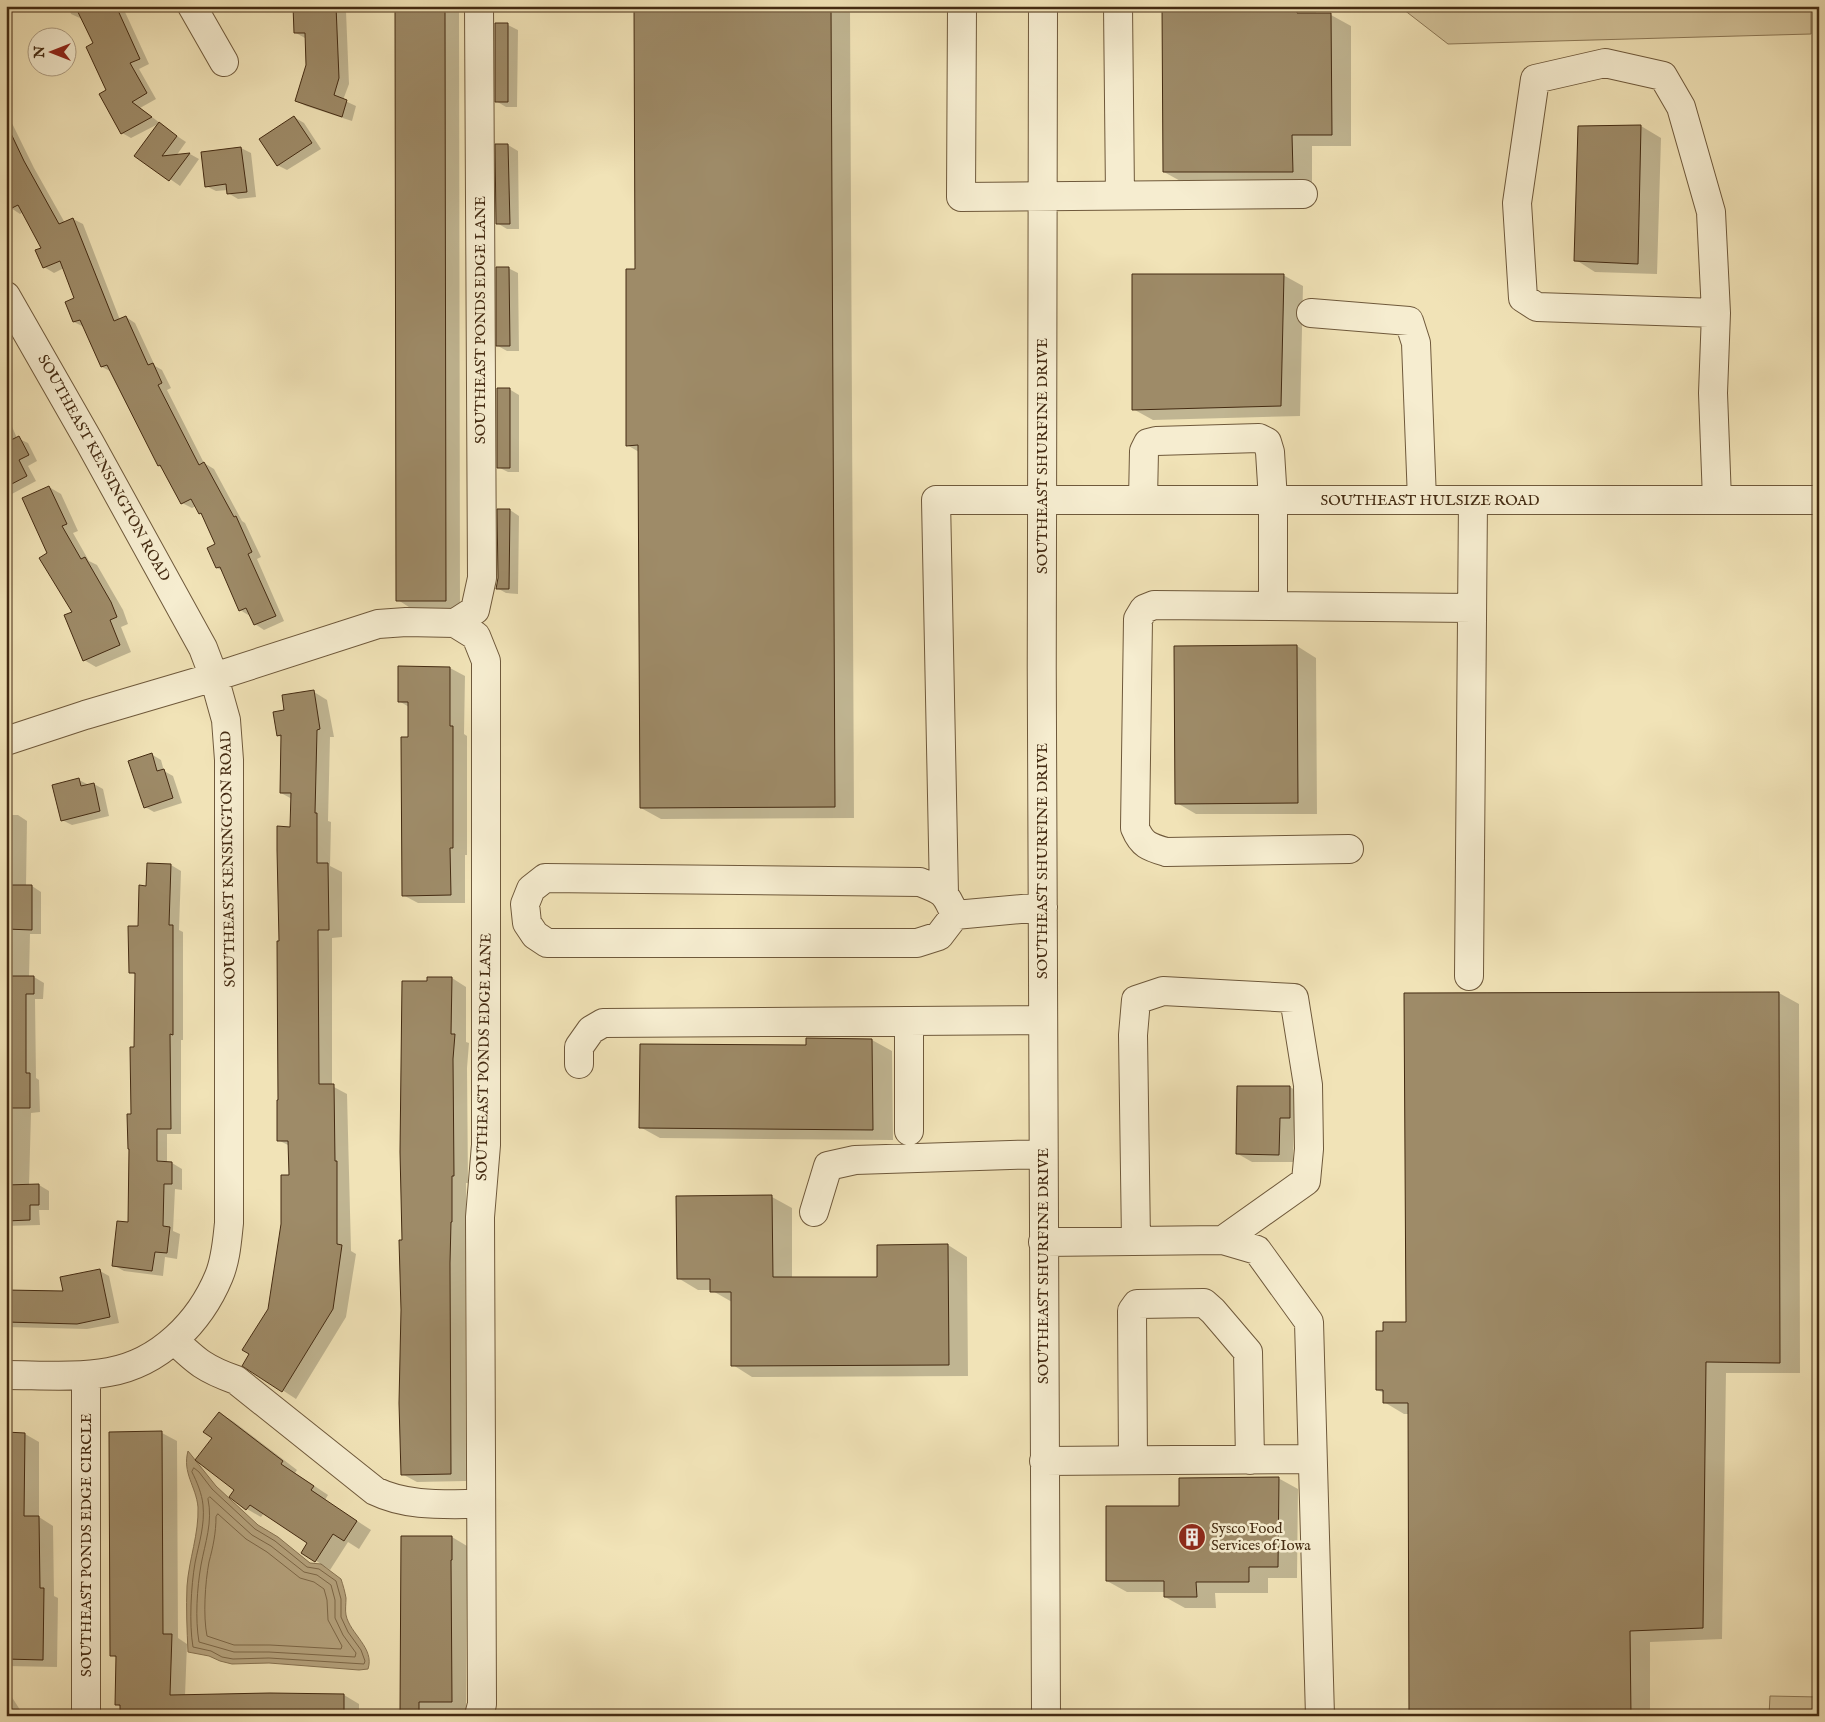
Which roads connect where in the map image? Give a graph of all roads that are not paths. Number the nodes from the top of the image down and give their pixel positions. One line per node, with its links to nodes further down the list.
1 (192, 6): 6 (street)
2 (479, 6): 22 (street, SOUTHEAST PONDS EDGE LANE)
3 (962, 6): 8 (street)
4 (1043, 6): 8 (street, SOUTHEAST SHURFINE DRIVE)
5 (1118, 6): 9 (street)
6 (224, 62)
7 (1303, 194): 9 (street)
8 (1042, 195): 9 (street); 13 (street, SOUTHEAST SHURFINE DRIVE)
9 (1120, 195)
10 (6, 296): 23 (street, SOUTHEAST KENSINGTON ROAD)
11 (1311, 313): 16 (street)
12 (1716, 313): 12 (street); 18 (street)
13 (1042, 500): 14 (street, SOUTHEAST HULSIZE ROAD); 26 (street, SOUTHEAST HULSIZE ROAD); 27 (street, SOUTHEAST SHURFINE DRIVE)
14 (1142, 500): 15 (street, SOUTHEAST HULSIZE ROAD); 15 (street)
15 (1273, 500): 16 (street, SOUTHEAST HULSIZE ROAD); 20 (street)
16 (1422, 500): 17 (street, SOUTHEAST HULSIZE ROAD)
17 (1473, 500): 18 (street, SOUTHEAST HULSIZE ROAD); 21 (street)
18 (1717, 500): 19 (street, SOUTHEAST HULSIZE ROAD)
19 (1819, 500)
20 (1273, 606): 21 (street); 25 (street)
21 (1472, 608): 28 (street)
22 (455, 623): 23 (street); 45 (street, SOUTHEAST PONDS EDGE LANE)
23 (214, 677): 24 (street); 38 (street, SOUTHEAST KENSINGTON ROAD)
24 (6, 741)
25 (1349, 849)
26 (949, 904): 26 (street); 27 (street)
27 (1042, 907): 29 (street, SOUTHEAST SHURFINE DRIVE)
28 (1469, 976)
29 (1042, 1020): 30 (street); 33 (street, SOUTHEAST SHURFINE DRIVE)
30 (909, 1021): 31 (street); 32 (street)
31 (579, 1064)
32 (909, 1131)
33 (1043, 1154): 34 (street); 37 (street, SOUTHEAST SHURFINE DRIVE)
34 (814, 1212)
35 (1223, 1240): 36 (street); 36 (street); 41 (street)
36 (1136, 1241): 37 (street)
37 (1043, 1242): 44 (street, SOUTHEAST SHURFINE DRIVE)
38 (174, 1340): 40 (street, SOUTHEAST KENSINGTON ROAD); 45 (street)
39 (6, 1375): 40 (street, SOUTHEAST KENSINGTON ROAD)
40 (86, 1375): 46 (street, SOUTHEAST PONDS EDGE CIRCLE)
41 (1312, 1459): 43 (street); 49 (street)
42 (1133, 1460): 43 (street); 43 (street); 44 (street)
43 (1250, 1460)
44 (1044, 1461): 48 (street, SOUTHEAST SHURFINE DRIVE)
45 (480, 1504): 47 (street)
46 (86, 1716)
47 (479, 1716)
48 (1046, 1716)
49 (1320, 1716)

